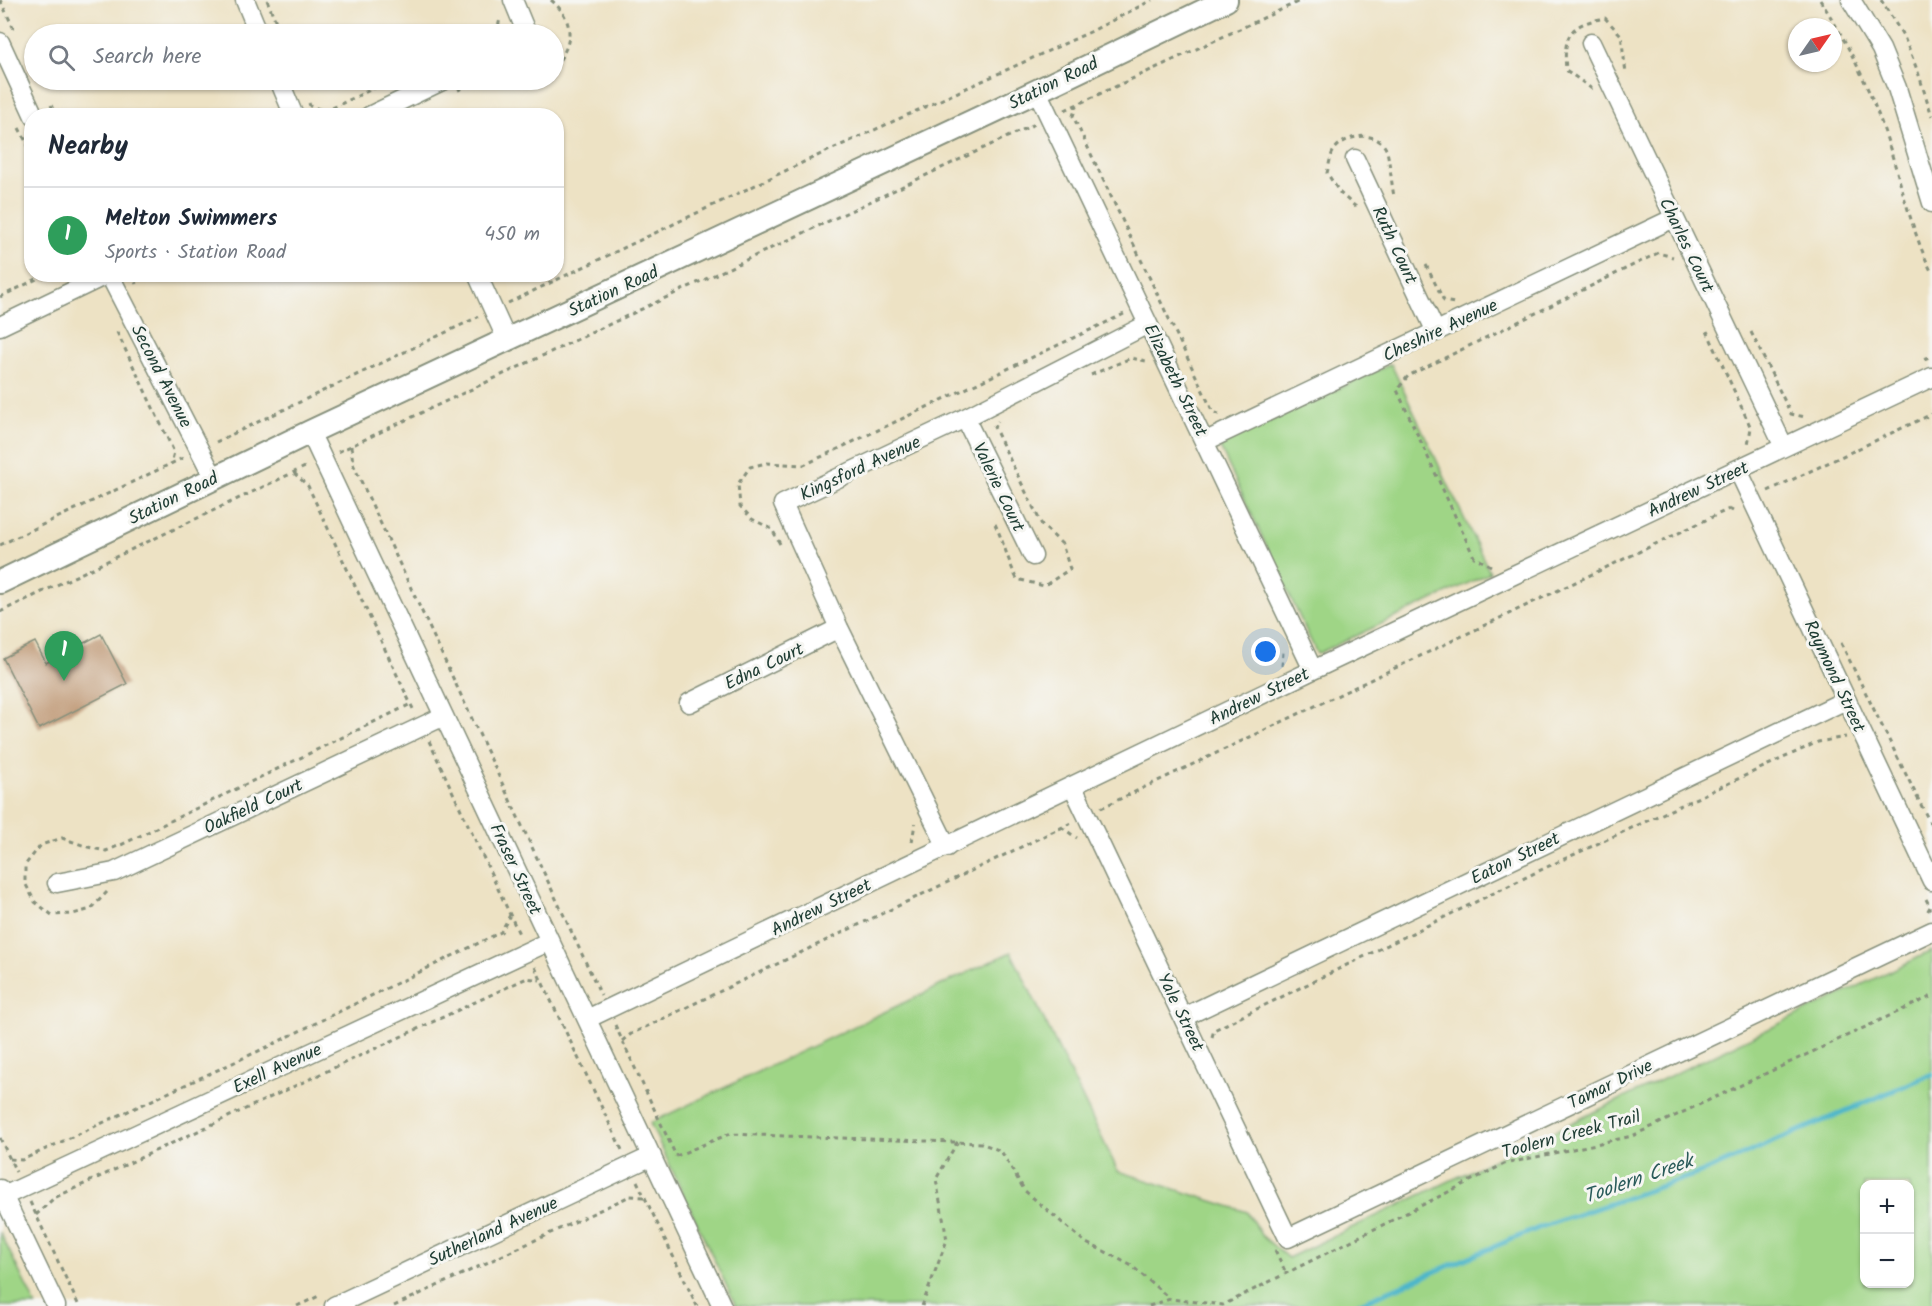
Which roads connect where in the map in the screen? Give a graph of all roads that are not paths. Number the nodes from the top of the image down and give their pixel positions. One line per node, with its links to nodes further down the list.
1 (245, 0): 5 (street)
2 (1851, 0): 16 (street)
3 (1220, 1): 11 (street, Station Road)
4 (507, 7): 6 (street)
5 (256, 24)
6 (520, 24)
7 (0, 42): 12 (street)
8 (1591, 43): 17 (street, Charles Court)
9 (283, 90): 13 (street)
10 (430, 90): 14 (street)
11 (1037, 91): 22 (street, Elizabeth Street); 24 (street, Station Road)
12 (30, 108)
13 (291, 108)
14 (403, 108)
15 (1355, 159): 23 (street, Ruth Court)
16 (1932, 203)
17 (1674, 218): 23 (street, Cheshire Avenue); 29 (street, Charles Court)
18 (91, 282): 21 (street)
19 (112, 282): 31 (street, Second Avenue)
20 (481, 282): 24 (street)
21 (0, 326)
22 (1140, 328): 26 (street, Kingsford Avenue); 28 (street, Elizabeth Street)
23 (1436, 332): 28 (street, Cheshire Avenue)
24 (507, 340): 27 (street, Station Road)
25 (1932, 377): 29 (street, Andrew Street)
26 (965, 418): 32 (street, Valerie Court); 34 (street, Kingsford Avenue)
27 (310, 432): 31 (street, Station Road); 38 (street, Fraser Street)
28 (1206, 441): 35 (street, Elizabeth Street)
29 (1784, 447): 30 (street, Andrew Street)
30 (1738, 470): 35 (street, Andrew Street); 36 (street, Raymond Street)
31 (214, 478): 33 (street, Station Road)
32 (1034, 556)
33 (0, 582)
34 (839, 628): 37 (street, Edna Court); 40 (street, Kingsford Avenue)
35 (1313, 670): 39 (street, Andrew Street)
36 (1846, 700): 42 (street, Raymond Street); 45 (street, Eaton Street)
37 (689, 703)
38 (444, 716): 41 (street, Oakfield Court); 44 (street, Fraser Street)
39 (1073, 787): 40 (street, Andrew Street); 45 (street, Yale Street)
40 (948, 847): 46 (street, Andrew Street)
41 (57, 883)
42 (1928, 889)
43 (1928, 926): 49 (street, Tamar Drive)
44 (550, 941): 46 (street, Fraser Street); 48 (street, Exell Avenue)
45 (1190, 1013): 49 (street, Yale Street)
46 (587, 1019): 47 (street, Fraser Street)
47 (652, 1156): 51 (street, Sutherland Avenue); 52 (street, Fraser Street)
48 (2, 1192): 50 (street)
49 (1288, 1238)
50 (56, 1306)
51 (334, 1306)
52 (722, 1306)

